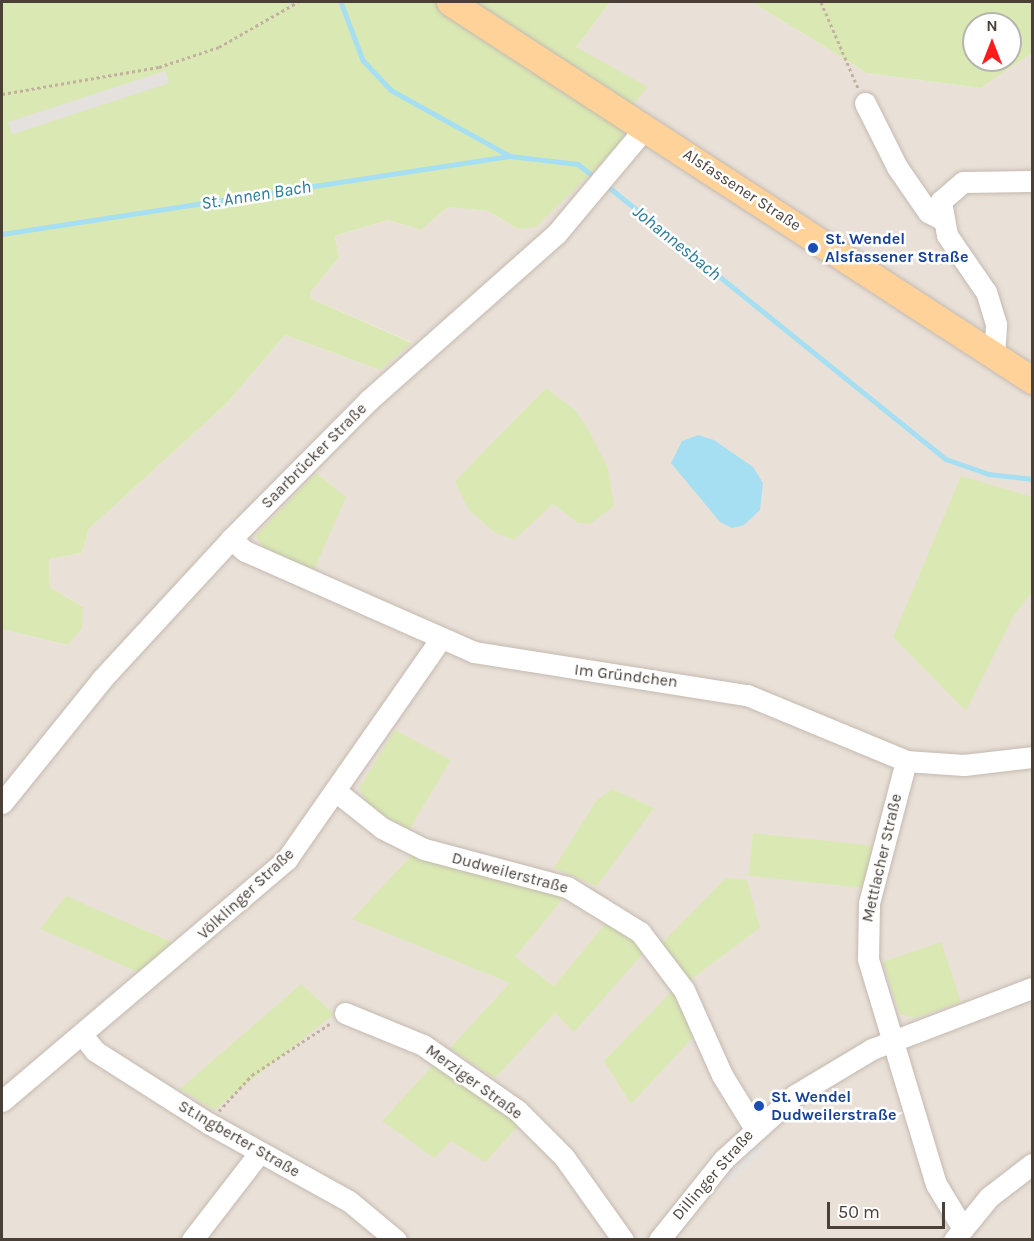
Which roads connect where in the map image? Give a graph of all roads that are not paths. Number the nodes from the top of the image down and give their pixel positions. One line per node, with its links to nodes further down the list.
1 (450, 2): 3 (main road, Alsfassener Straße)
2 (865, 103): 5 (street)
3 (645, 128): 6 (main road, Alsfassener Straße); 8 (street, Saarbrücker Straße)
4 (1032, 181): 5 (street)
5 (941, 219): 6 (street)
6 (994, 355): 7 (main road, Alsfassener Straße)
7 (1032, 380)
8 (231, 539): 9 (street, Im Gründchen); 13 (street, Saarbrücker Straße)
9 (440, 640): 11 (street, Im Gründchen); 12 (street, Völklinger Straße)
10 (1032, 757): 11 (street, Im Gründchen)
11 (906, 761): 17 (street, Mettlacher Straße)
12 (338, 793): 16 (street, Völklinger Straße); 19 (street, Dudweilerstraße)
13 (2, 803)
14 (1032, 988): 17 (street, Dillinger Straße)
15 (345, 1013): 25 (street, Merziger Straße)
16 (83, 1036): 18 (street, Völklinger Straße); 20 (street, St.Ingberter Straße)
17 (892, 1040): 19 (street, Dillinger Straße); 22 (street, Mettlacher Straße)
18 (2, 1101)
19 (754, 1127): 26 (street, Dillinger Straße)
20 (260, 1152): 23 (street); 24 (street, St.Ingberter Straße)
21 (1032, 1164): 22 (street)
22 (958, 1233)
23 (192, 1239)
24 (396, 1239)
25 (623, 1239)
26 (659, 1239)

